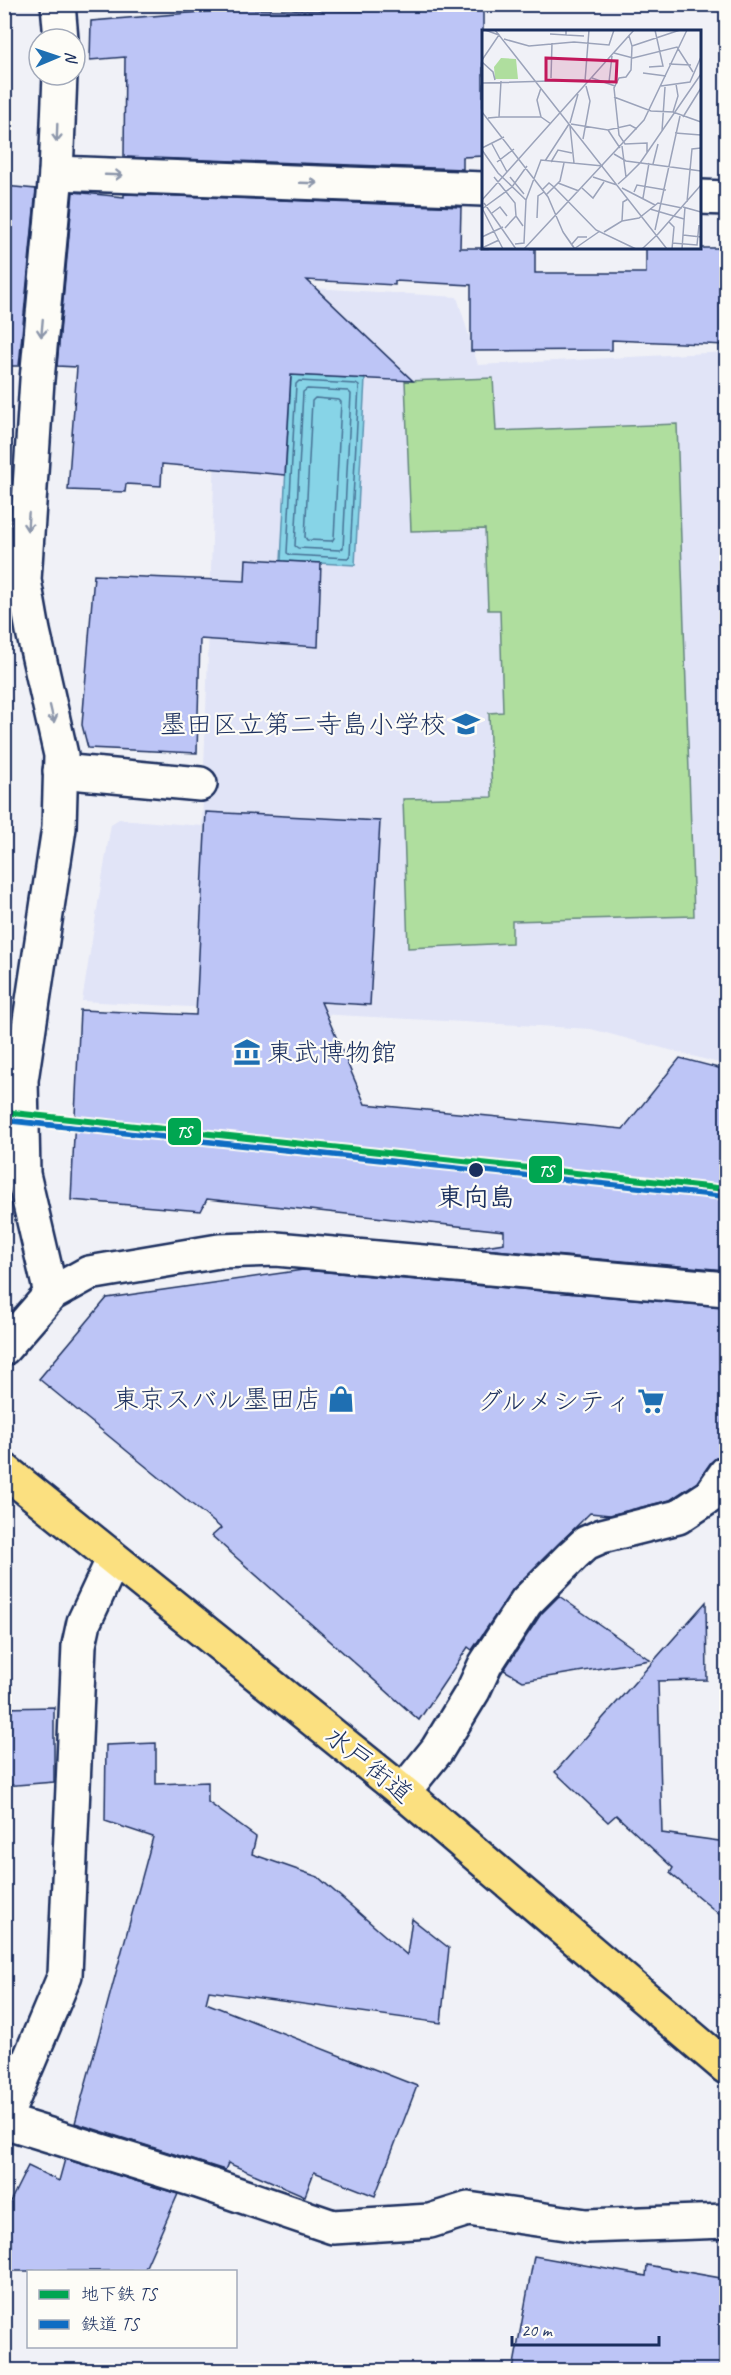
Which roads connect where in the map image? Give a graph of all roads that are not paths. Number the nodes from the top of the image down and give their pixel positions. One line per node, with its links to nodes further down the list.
1 (58, 4): 2 (street)
2 (60, 27)
3 (60, 87): 4 (street, one-way to 4)
4 (56, 173): 5 (street, one-way to 5); 8 (street, one-way to 8)
5 (482, 189)
6 (701, 197): 7 (street)
7 (726, 198)
8 (60, 771): 9 (street); 11 (street)
9 (200, 784)
10 (726, 1289): 11 (street)
11 (51, 1294): 12 (street)
12 (4, 1347)
13 (4, 1470): 15 (highway, 水戸街道)
14 (726, 1473): 16 (street)
15 (113, 1560): 16 (highway, 水戸街道); 18 (street)
16 (403, 1792): 17 (highway, 水戸街道)
17 (726, 2067)
18 (4, 2120): 19 (street)
19 (726, 2221)

